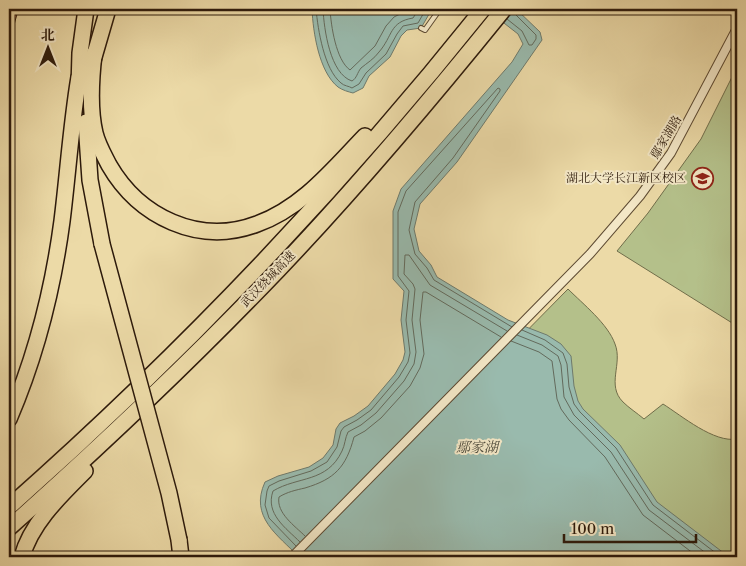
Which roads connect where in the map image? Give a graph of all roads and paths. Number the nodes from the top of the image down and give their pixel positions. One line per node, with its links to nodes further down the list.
1 (86, 9): 9 (highway)
2 (108, 9): 8 (highway)
3 (440, 9): 6 (lane)
4 (504, 9): 11 (highway, 武汉绕城高速)
5 (479, 15): 8 (highway); 13 (highway, 武汉绕城高速)
6 (421, 28)
7 (737, 28): 19 (street, 鄢家湖路)
8 (94, 54): 10 (highway)
9 (79, 77): 10 (highway); 12 (highway)
10 (98, 245): 15 (highway, bridge)
11 (240, 309): 14 (highway, 武汉绕城高速); 16 (highway)
12 (9, 419)
13 (9, 507)
14 (9, 528)
15 (175, 541): 17 (highway); 18 (highway)
16 (22, 557)
17 (173, 557)
18 (181, 557)
19 (292, 557)

